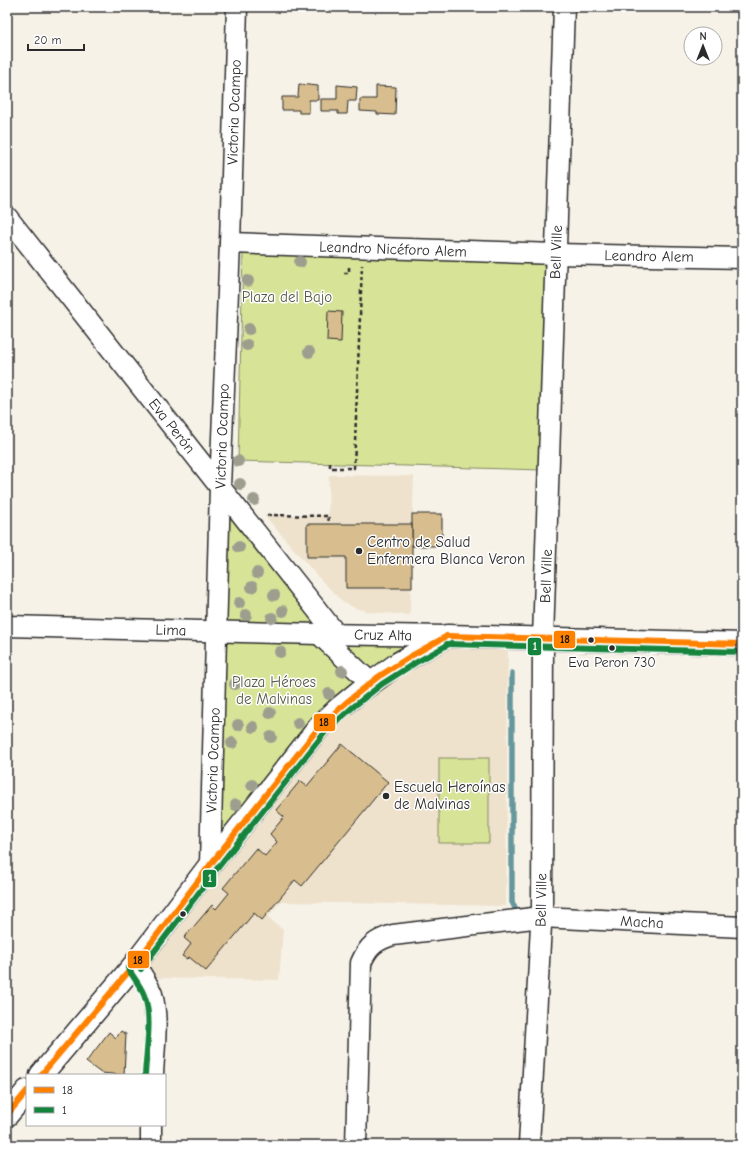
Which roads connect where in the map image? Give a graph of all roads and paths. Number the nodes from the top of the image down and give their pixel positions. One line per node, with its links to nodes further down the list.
1 (237, 7): 4 (street, Victoria Ocampo)
2 (564, 7): 5 (street, Bell Ville)
3 (7, 217): 9 (street, Eva Perón)
4 (230, 244): 5 (street, Leandro Nicéforo Alem); 9 (street, Victoria Ocampo)
5 (556, 254): 6 (street, Leandro Alem); 16 (street, Bell Ville)
6 (742, 258)
7 (362, 259): 8 (path)
8 (330, 463)
9 (220, 487): 10 (street, Eva Perón); 13 (street, Victoria Ocampo)
10 (243, 515): 11 (path); 14 (street, Eva Perón)
11 (328, 524)
12 (7, 626): 13 (street, Lima)
13 (217, 632): 14 (street, Lima); 19 (street, Victoria Ocampo)
14 (328, 634): 15 (street, Cruz Alta); 18 (street, Eva Perón)
15 (447, 636): 16 (main road, Cruz Alta); 18 (main road)
16 (543, 639): 17 (main road, Cruz Alta); 20 (street, Bell Ville)
17 (742, 644)
18 (371, 683): 19 (main road)
19 (210, 866): 22 (main road)
20 (541, 918): 21 (street, Macha); 29 (street, Macha); 30 (street, Bell Ville)
21 (742, 927)
22 (135, 964): 23 (main road); 24 (street)
23 (42, 1074)
24 (153, 1074)
25 (26, 1092): 26 (main road)
26 (7, 1114)
27 (152, 1126): 28 (street)
28 (151, 1145)
29 (356, 1145)
30 (529, 1145)

